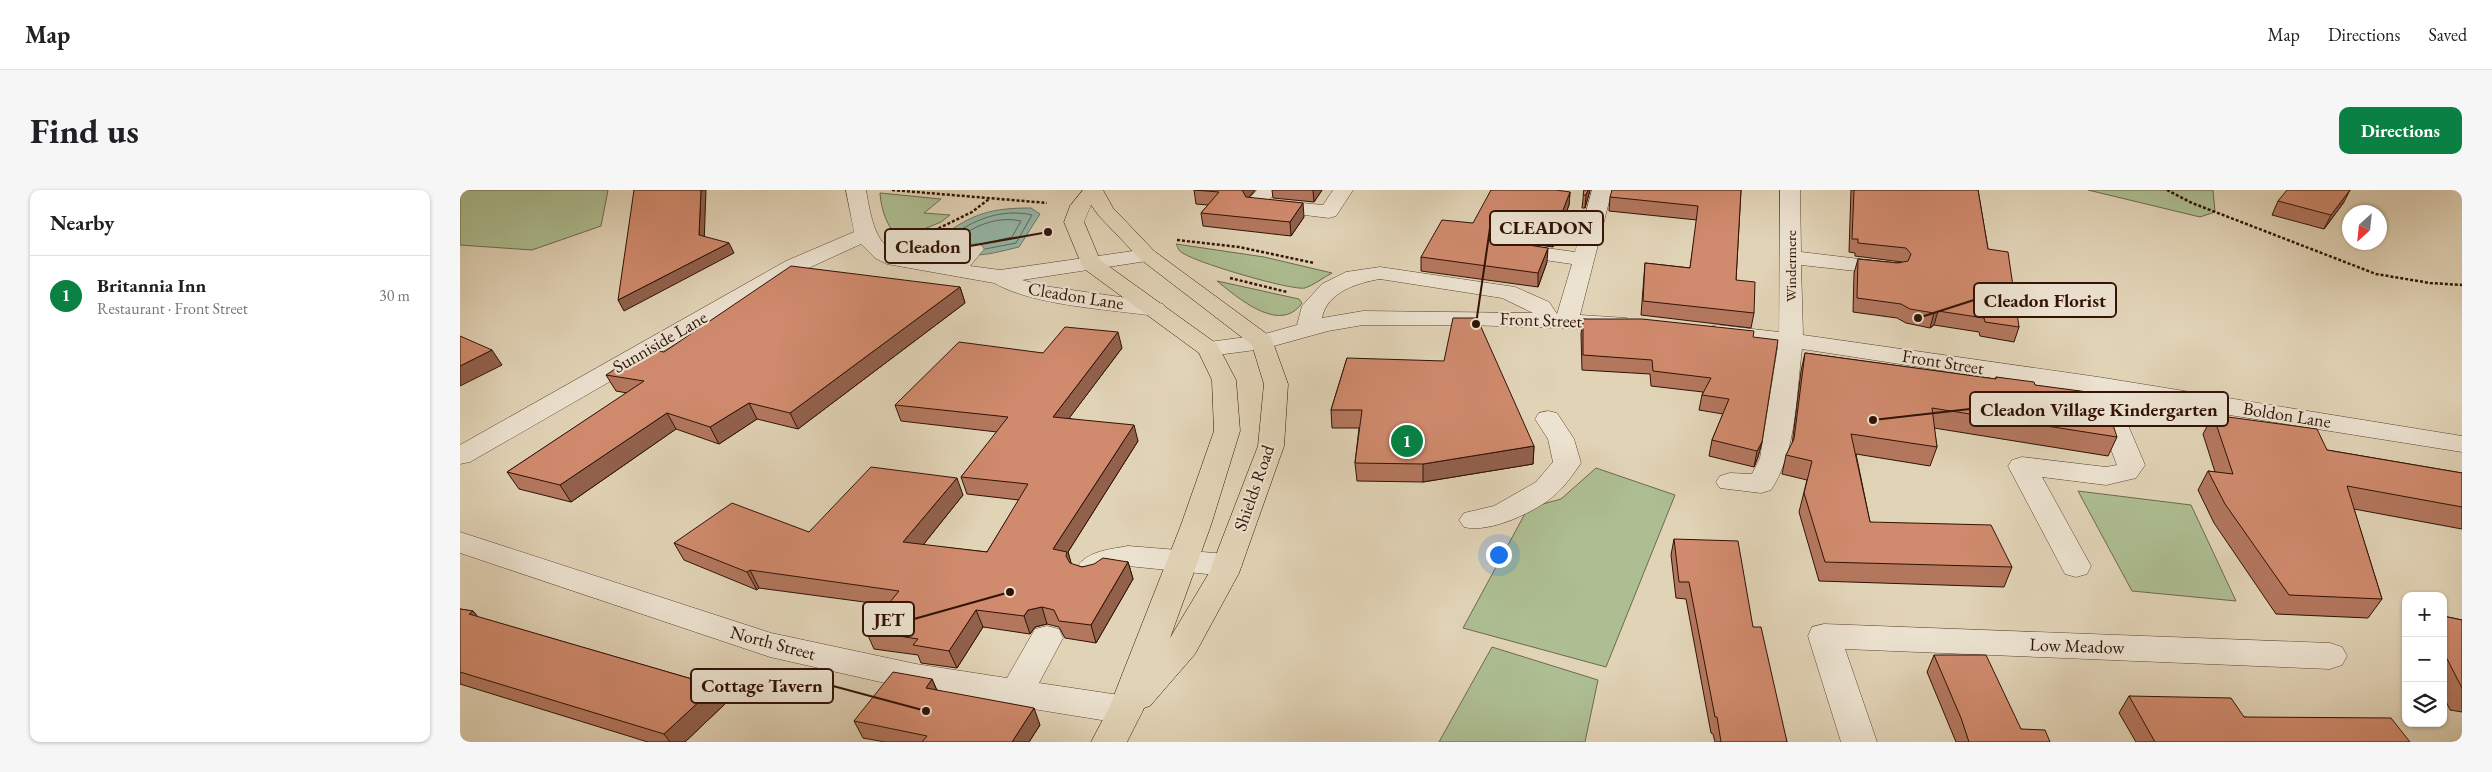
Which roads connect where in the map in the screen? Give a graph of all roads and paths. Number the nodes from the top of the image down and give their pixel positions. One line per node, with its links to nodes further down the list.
1 (856, 190): 10 (street)
2 (892, 190): 9 (path)
3 (1267, 190): 4 (street)
4 (1343, 190)
5 (1602, 190): 17 (street)
6 (1790, 190): 16 (street, Windermere)
7 (2167, 190): 24 (path)
8 (1089, 196): 9 (path); 11 (highway); 18 (highway)
9 (989, 198): 14 (path)
10 (864, 235): 14 (street, Cleadon Lane); 37 (street, Sunniside Lane)
11 (1128, 235): 15 (highway); 23 (path)
12 (974, 249): 19 (street)
13 (1509, 249): 17 (street)
14 (880, 253): 19 (street, Cleadon Lane)
15 (1147, 255): 18 (street, Cleadon Lane); 32 (highway)
16 (1791, 257): 20 (street); 31 (street, Windermere)
17 (1583, 259): 27 (street)
18 (1091, 263): 22 (street, Cleadon Lane); 26 (highway, Shields Road)
19 (955, 269): 22 (street, Cleadon Lane)
20 (1894, 269)
21 (1224, 276): 25 (path)
22 (1000, 277): 26 (street, Cleadon Lane)
23 (1354, 277): 25 (street); 27 (street)
24 (2462, 285)
25 (1319, 300): 29 (street)
26 (1155, 309): 33 (highway, Shields Road)
27 (1558, 321): 28 (street, Front Street); 29 (street, Front Street)
28 (1643, 324)
29 (1308, 329): 32 (street, Front Street)
30 (1693, 329): 31 (street, Front Street)
31 (1791, 341): 34 (street, Front Street); 38 (street, Windermere)
32 (1263, 342): 33 (street, Front Street); 42 (highway, Shields Road)
33 (1209, 348): 41 (highway, Shields Road)
34 (2090, 384): 36 (street, Boldon Lane); 43 (street)
35 (1548, 419): 39 (street)
36 (2462, 444)
37 (460, 456)
38 (1730, 482)
39 (1474, 520)
40 (462, 545): 47 (street, North Street)
41 (1182, 561): 42 (street); 44 (street); 48 (highway, Shields Road)
42 (1227, 565): 48 (highway, Shields Road)
43 (2076, 566)
44 (1088, 572)
45 (1047, 638): 47 (street)
46 (2330, 656): 50 (street, Low Meadow)
47 (1016, 692): 48 (street, North Street)
48 (1126, 710): 49 (highway, Shields Road)
49 (1109, 742)
50 (1859, 742)

